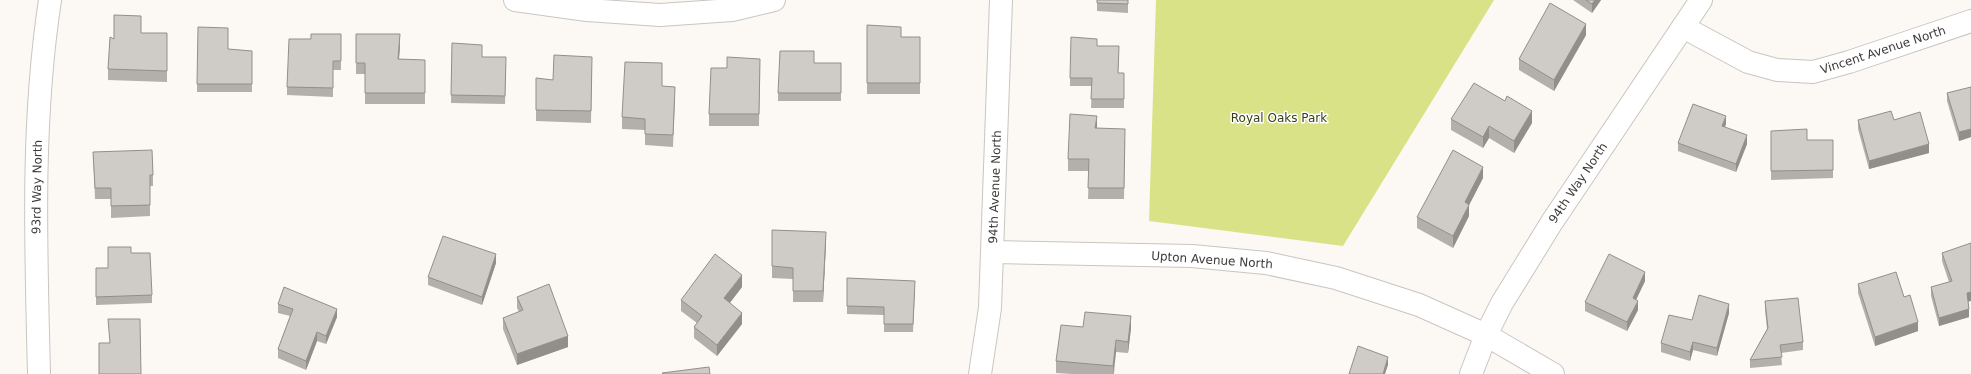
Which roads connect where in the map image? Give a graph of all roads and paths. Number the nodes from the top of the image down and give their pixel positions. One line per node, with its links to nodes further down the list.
1 (50, 0): 10 (street, 93rd Way North)
2 (515, 0): 3 (street)
3 (774, 0)
4 (1000, 0): 8 (street, 94th Avenue North)
5 (1701, 0): 7 (street, 94th Way North)
6 (1971, 21): 7 (street, Vincent Avenue North)
7 (1683, 27): 9 (street, 94th Way North)
8 (993, 252): 9 (street, Upton Avenue North); 11 (street, 94th Avenue North)
9 (1486, 335): 12 (street, 94th Way North); 13 (street, Upton Avenue North)
10 (39, 374)
11 (980, 374)
12 (1471, 374)
13 (1553, 374)

